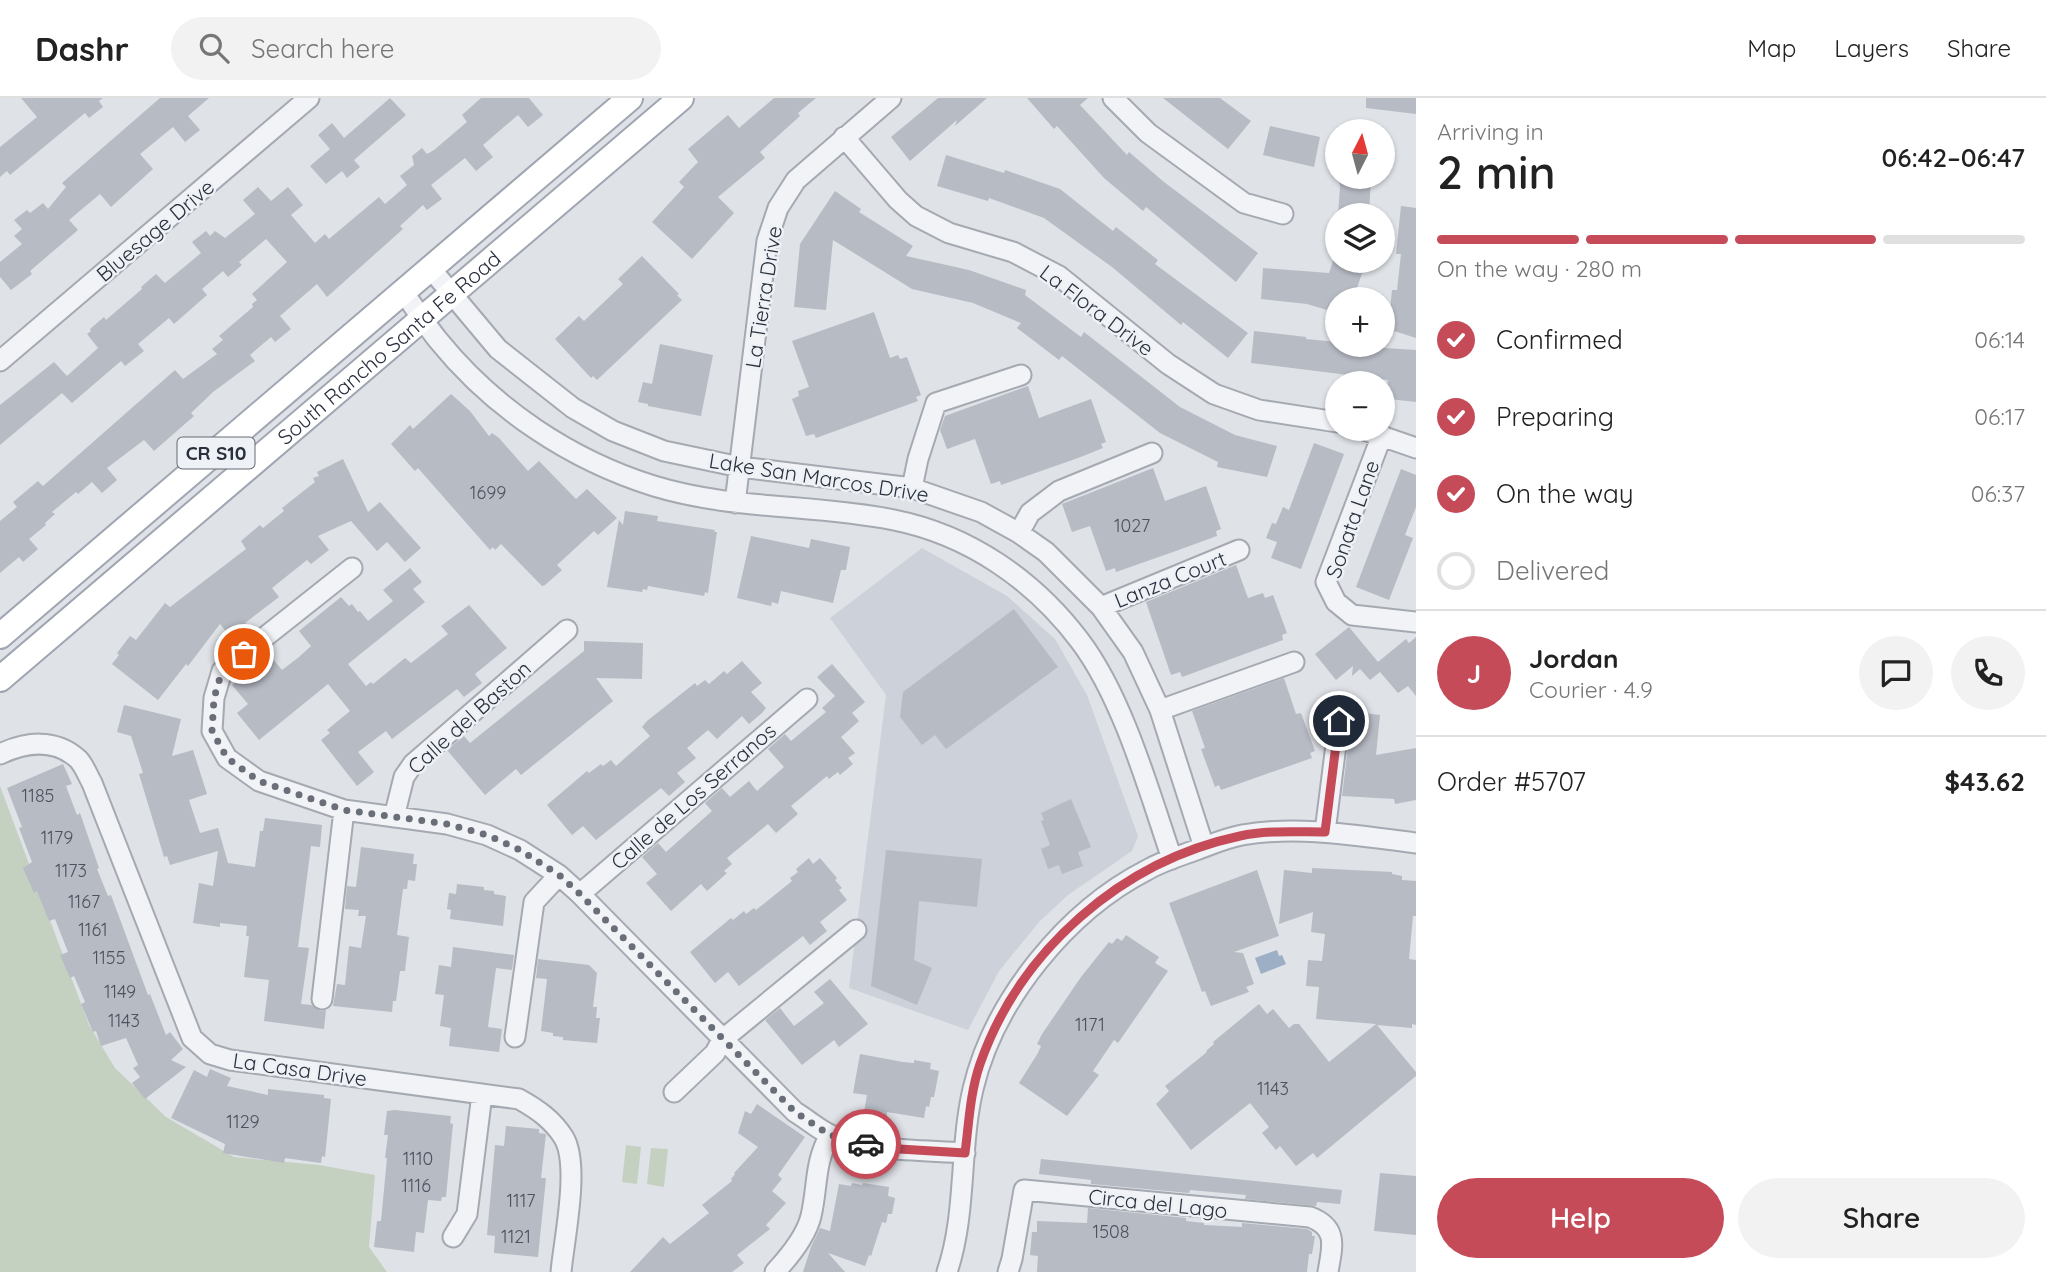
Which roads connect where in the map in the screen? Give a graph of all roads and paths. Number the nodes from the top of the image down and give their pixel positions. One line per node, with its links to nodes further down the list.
1 (309, 98): 12 (street, Bluesage Drive)
2 (630, 98): 8 (main road, South Rancho Santa Fe Road / CR S10)
3 (681, 98): 10 (main road, South Rancho Santa Fe Road / CR S10)
4 (891, 98): 6 (street, La Tierra Drive)
5 (1113, 98): 7 (street)
6 (844, 136): 14 (street, La Flora Drive); 19 (street, La Tierra Drive)
7 (1283, 215)
8 (431, 269): 9 (main road, South Rancho Santa Fe Road / CR S10); 10 (street, Lake San Marcos Drive)
9 (404, 293): 11 (street, Lake San Marcos Drive); 28 (main road, South Rancho Santa Fe Road / CR S10)
10 (453, 293): 11 (main road, South Rancho Santa Fe Road / CR S10); 19 (street, Lake San Marcos Drive)
11 (423, 318): 21 (street, Lake San Marcos Drive); 30 (main road, South Rancho Santa Fe Road / CR S10)
12 (0, 361)
13 (1021, 375): 20 (street)
14 (1325, 420)
15 (1395, 440): 17 (street)
16 (1380, 441): 26 (street, Sonata Lane)
17 (1416, 448)
18 (1152, 453): 22 (street)
19 (740, 467): 20 (street, Lake San Marcos Drive); 21 (street, La Tierra Drive)
20 (912, 488): 22 (street, Lake San Marcos Drive)
21 (735, 503): 40 (street, Lake San Marcos Drive)
22 (1019, 533): 25 (street, Lake San Marcos Drive)
23 (1239, 550): 25 (street, Lanza Court)
24 (352, 568): 35 (street)
25 (1101, 607): 32 (street, Lake San Marcos Drive)
26 (1416, 622)
27 (566, 630): 36 (street, Calle del Baston)
28 (0, 636)
29 (1294, 662): 32 (street)
30 (0, 679)
31 (807, 699): 42 (street, Calle de Los Serranos)
32 (1160, 710): 39 (street, Lake San Marcos Drive)
33 (1339, 721): 37 (street)
34 (0, 754): 48 (street, La Casa Drive)
35 (344, 810): 36 (street); 44 (street)
36 (394, 817): 41 (street)
37 (1325, 832): 38 (street); 39 (street)
38 (1416, 843)
39 (1204, 847): 40 (street)
40 (1172, 859): 50 (street)
41 (559, 875): 42 (street); 45 (street)
42 (580, 894): 46 (street)
43 (856, 930): 46 (street)
44 (322, 999)
45 (514, 1037)
46 (722, 1040): 47 (street); 49 (street)
47 (674, 1091)
48 (482, 1094): 51 (street); 52 (street, La Casa Drive)
49 (830, 1135): 50 (street); 53 (street)
50 (965, 1153): 54 (street)
51 (453, 1237)
52 (561, 1272)
53 (775, 1272)
54 (947, 1272)
55 (1008, 1272): 56 (street, Circa del Lago)
56 (1328, 1272)

